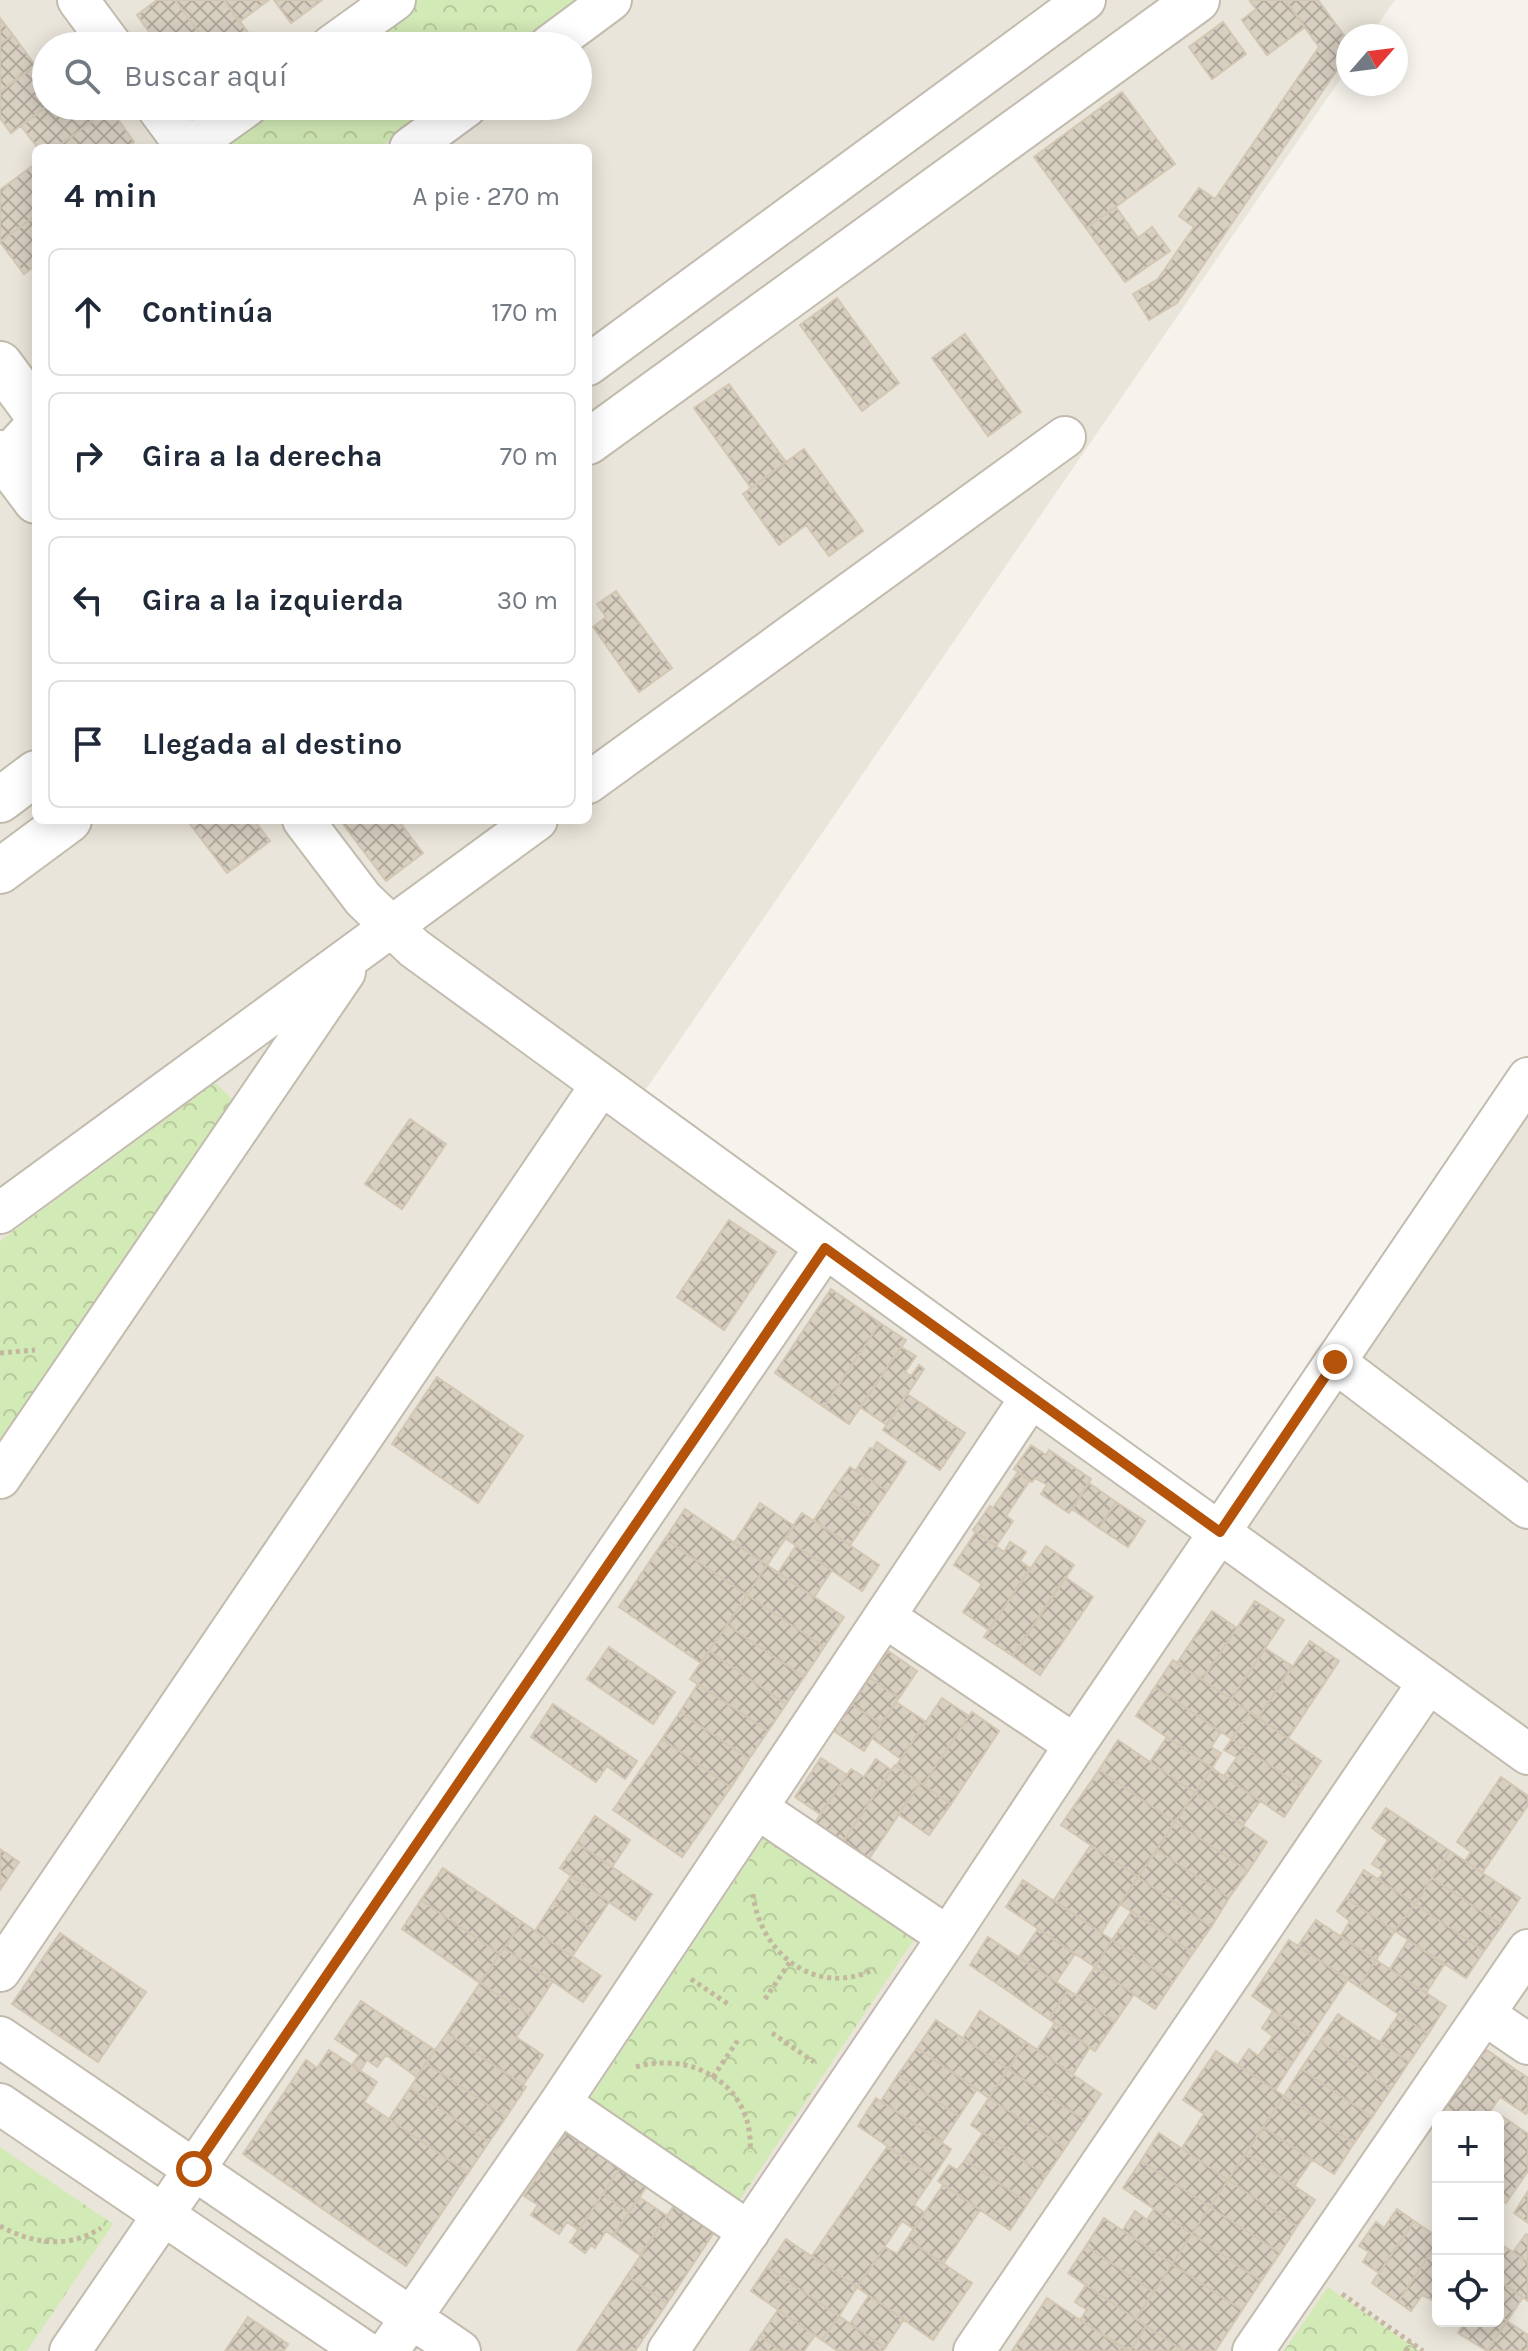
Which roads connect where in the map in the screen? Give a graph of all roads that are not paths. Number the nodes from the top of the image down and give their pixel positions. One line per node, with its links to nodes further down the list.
1 (78, 0): 6 (street)
2 (395, 0): 7 (street)
3 (611, 0): 8 (street)
4 (1085, 0): 15 (street)
5 (1197, 0): 20 (street)
6 (102, 32)
7 (350, 32)
8 (568, 32)
9 (166, 120): 12 (street)
10 (227, 120): 13 (street)
11 (448, 120): 14 (street)
12 (184, 144)
13 (193, 144)
14 (415, 144)
15 (592, 362)
16 (0, 364): 17 (street)
17 (32, 408)
18 (32, 429): 21 (street)
19 (1065, 437): 24 (street)
20 (592, 439)
21 (2, 459): 22 (street)
22 (32, 496)
23 (32, 776): 25 (street)
24 (592, 780)
25 (0, 800)
26 (64, 824): 29 (street)
27 (306, 824): 30 (street)
28 (531, 824): 30 (street)
29 (0, 871)
30 (376, 937): 32 (street); 33 (street); 37 (street)
31 (1528, 1078): 35 (street)
32 (601, 1085): 34 (street); 47 (street)
33 (0, 1213)
34 (825, 1248): 36 (street); 53 (street)
35 (1335, 1362): 38 (street); 39 (street)
36 (1031, 1397): 39 (street); 40 (street)
37 (0, 1478)
38 (1525, 1500)
39 (1220, 1532): 41 (street); 42 (street)
40 (885, 1617): 42 (street); 44 (street)
41 (1428, 1683): 43 (street); 62 (street)
42 (1075, 1745): 45 (street)
43 (1528, 1754)
44 (757, 1808): 45 (street); 51 (street)
45 (935, 1928): 55 (street)
46 (1528, 1950): 48 (street)
47 (0, 1971)
48 (1484, 2014): 50 (street); 63 (street)
49 (0, 2037): 53 (street)
50 (1528, 2044)
51 (560, 2103): 55 (street); 56 (street)
52 (0, 2104): 54 (street)
53 (194, 2169): 54 (street); 56 (street)
54 (148, 2204): 57 (street); 58 (street)
55 (736, 2223): 61 (street)
56 (411, 2318): 59 (street); 60 (street)
57 (70, 2351)
58 (364, 2351)
59 (388, 2351)
60 (460, 2351)
61 (668, 2351)
62 (974, 2351)
63 (1253, 2351)

